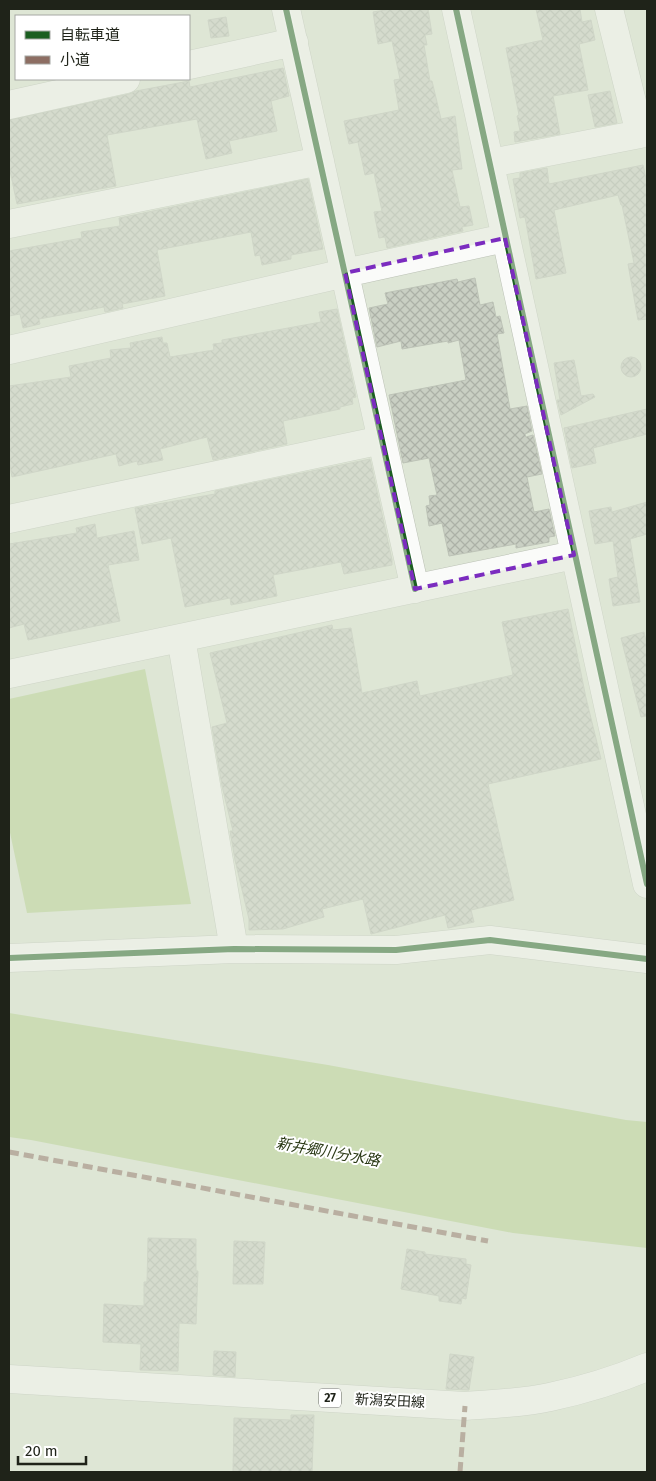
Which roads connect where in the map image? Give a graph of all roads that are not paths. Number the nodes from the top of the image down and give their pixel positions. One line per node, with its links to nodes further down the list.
1 (286, 9): 4 (street)
2 (456, 9): 9 (street)
3 (609, 9): 9 (street)
4 (294, 42): 5 (street); 8 (street)
5 (190, 65)
6 (122, 80): 7 (street)
7 (9, 105)
8 (320, 160): 10 (street); 12 (street)
9 (491, 163): 11 (street)
10 (9, 224)
11 (505, 238): 12 (street); 16 (street)
12 (345, 272): 13 (street); 14 (street)
13 (9, 350)
14 (382, 440): 15 (street); 17 (street)
15 (9, 519)
16 (574, 556): 17 (street); 20 (street)
17 (415, 589): 18 (street)
18 (181, 638): 19 (street); 21 (street)
19 (9, 674)
20 (647, 884)
21 (234, 949): 22 (street); 23 (street)
22 (9, 958)
23 (647, 958)
24 (647, 1368): 25 (street, 新潟安田線 / 27)
25 (9, 1379)

